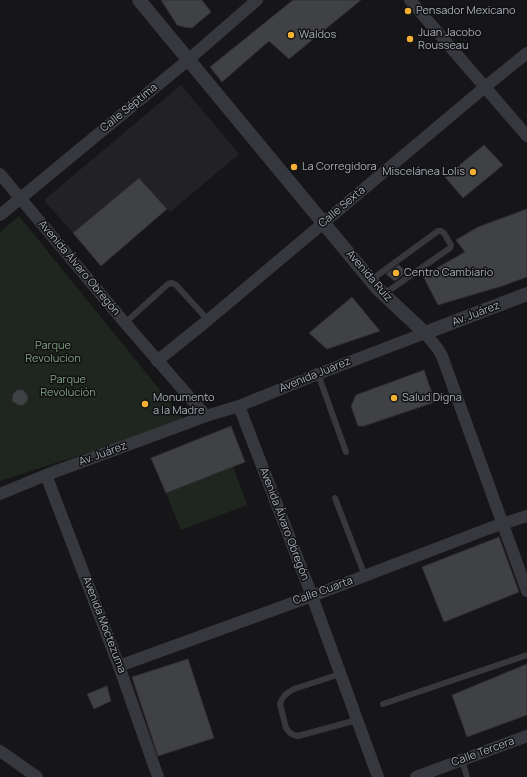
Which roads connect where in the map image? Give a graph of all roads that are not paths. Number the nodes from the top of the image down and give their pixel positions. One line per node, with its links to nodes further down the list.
1 (139, 0): 5 (street, Avenida Ruíz)
2 (257, 0): 5 (street, Calle Séptima)
3 (410, 0): 6 (street)
4 (527, 53): 6 (street, Calle Sexta)
5 (188, 60): 9 (street, Calle Séptima); 11 (street, Avenida Ruíz)
6 (485, 87): 7 (street); 11 (street, Calle Sexta)
7 (527, 136)
8 (0, 174): 9 (street, Avenida Álvaro Obregón)
9 (20, 198): 10 (street, Calle Séptima); 16 (street, Avenida Álvaro Obregón)
10 (0, 215)
11 (324, 223): 12 (street, Avenida Ruíz); 15 (street, Calle Sexta)
12 (371, 280): 13 (street, Avenida Ruíz); 13 (lane)
13 (384, 294): 17 (street, Avenida Ruíz)
14 (527, 294): 17 (street, Av. Juárez)
15 (208, 320): 16 (lane); 18 (street, Calle Sexta)
16 (125, 323): 18 (street, Avenida Álvaro Obregón)
17 (424, 333): 19 (street, Avenida Juárez); 27 (street, Avenida Ruíz)
18 (157, 361): 21 (street, Avenida Álvaro Obregón)
19 (318, 374): 20 (street, Avenida Juárez); 22 (lane)
20 (240, 406): 21 (street, Avenida Juárez); 30 (street, Avenida Álvaro Obregón)
21 (206, 416): 23 (street, Av. Juárez)
22 (346, 452)
23 (46, 475): 24 (street, Av. Juárez); 32 (street, Avenida Moctezuma)
24 (0, 494)
25 (335, 498): 28 (lane)
26 (527, 516): 27 (street, Calle Cuarta)
27 (503, 524): 28 (street, Calle Cuarta); 29 (street, Avenida Ruíz)
28 (365, 576): 30 (street, Calle Cuarta)
29 (527, 591)
30 (312, 596): 32 (street, Calle Cuarta); 33 (street, Avenida Álvaro Obregón)
31 (527, 655): 34 (lane)
32 (119, 666): 40 (street, Avenida Moctezuma)
33 (340, 674): 35 (street, Avenida Álvaro Obregón); 35 (lane)
34 (383, 704)
35 (357, 720): 41 (street, Avenida Álvaro Obregón)
36 (527, 736): 38 (street, Calle Tercera)
37 (2, 755): 39 (street)
38 (462, 760): 42 (street, Calle Tercera); 43 (lane)
39 (37, 777)
40 (158, 777)
41 (378, 777)
42 (416, 777)
43 (467, 777)

